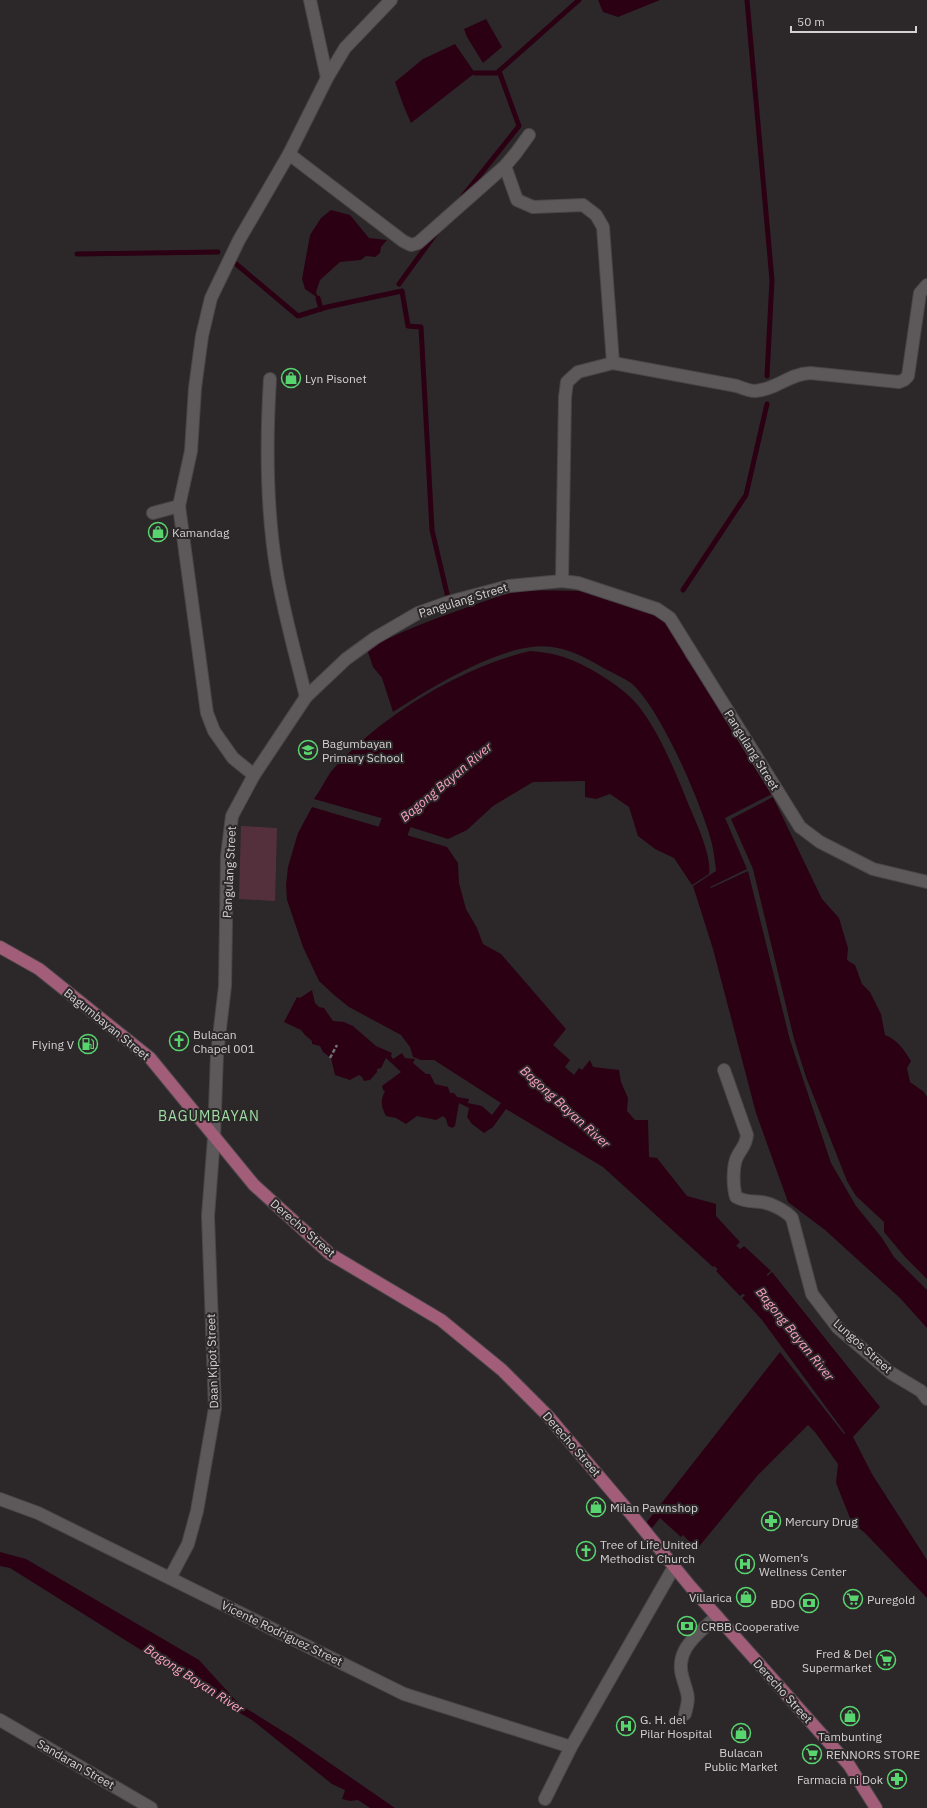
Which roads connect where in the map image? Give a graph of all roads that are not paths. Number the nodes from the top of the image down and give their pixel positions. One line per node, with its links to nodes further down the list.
1 (310, 0): 3 (street)
2 (391, 0): 3 (street)
3 (327, 78): 5 (street)
4 (529, 135): 6 (street)
5 (289, 154): 6 (street); 10 (street)
6 (505, 166): 8 (street)
7 (927, 286): 8 (street)
8 (613, 363): 12 (street)
9 (270, 379): 13 (street)
10 (179, 506): 11 (street); 14 (street)
11 (153, 513)
12 (562, 581): 13 (street, Pangulang Street); 15 (street, Pangulang Street)
13 (306, 696): 14 (street, Pangulang Street)
14 (254, 775): 18 (street, Pangulang Street)
15 (927, 882)
16 (0, 947): 18 (main road, Bagumbayan Street)
17 (724, 1070): 19 (street, Lungos Street)
18 (214, 1138): 21 (main road, Derecho Street); 22 (street, Daan Kipot Street)
19 (927, 1399)
20 (0, 1499): 22 (street, Vicente Rodriguez Street)
21 (674, 1567): 23 (main road, Derecho Street); 26 (street)
22 (170, 1578): 26 (street, Vicente Rodriguez Street)
23 (717, 1616): 24 (street); 29 (main road, Derecho Street)
24 (685, 1714)
25 (0, 1720): 28 (street, Sandaran Street)
26 (571, 1747): 27 (street)
27 (544, 1799)
28 (151, 1808)
29 (876, 1808)

